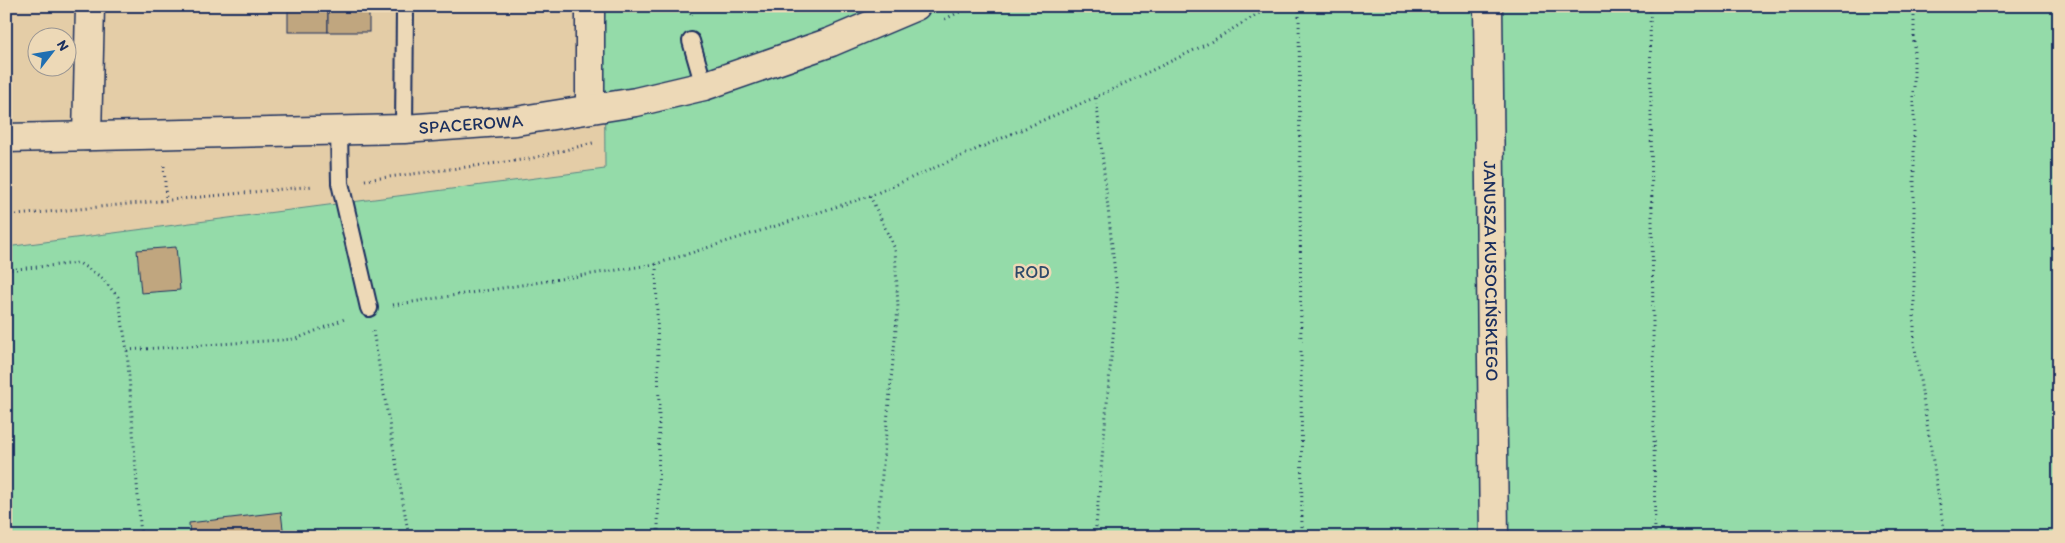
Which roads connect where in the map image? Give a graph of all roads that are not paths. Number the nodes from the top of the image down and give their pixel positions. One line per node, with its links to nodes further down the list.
1 (90, 6): 11 (street)
2 (405, 6): 10 (lane)
3 (590, 6): 8 (street)
4 (916, 6): 7 (street, SPACEROWA)
5 (1488, 6): 14 (street, JANUSZA KUSOCIŃSKIEGO)
6 (691, 41): 7 (lane)
7 (704, 86): 8 (street, SPACEROWA)
8 (590, 108): 10 (street, SPACEROWA)
9 (339, 129): 10 (street, SPACEROWA); 11 (street, SPACEROWA); 13 (lane)
10 (404, 129)
11 (87, 136): 12 (street, SPACEROWA)
12 (6, 138)
13 (369, 308)
14 (1494, 537)

